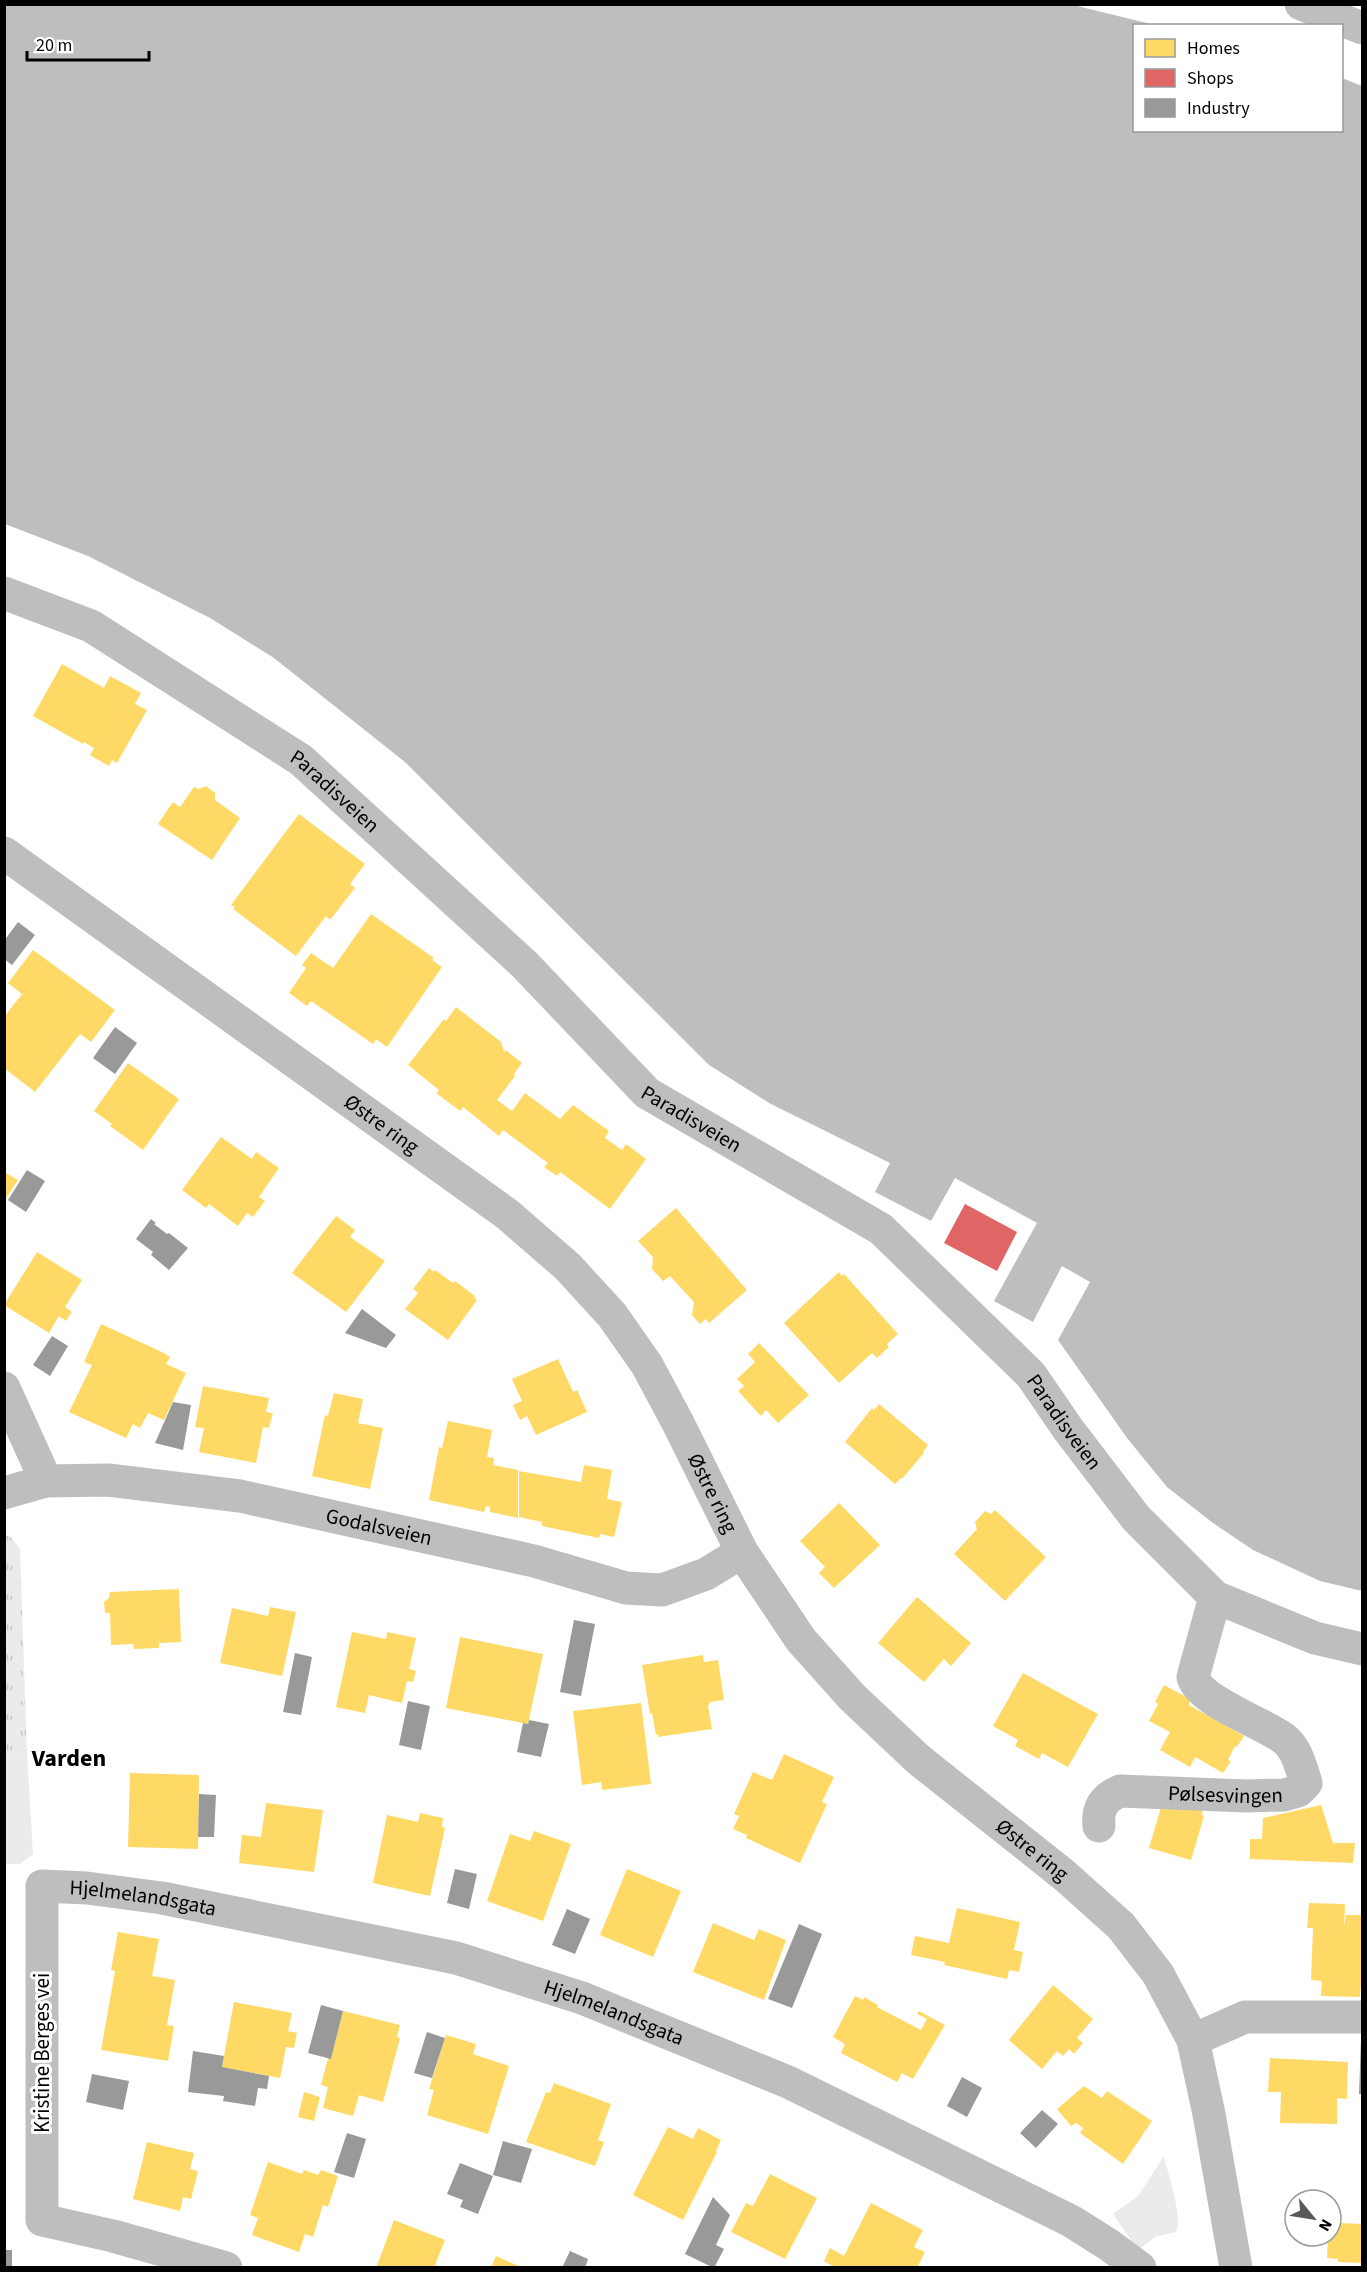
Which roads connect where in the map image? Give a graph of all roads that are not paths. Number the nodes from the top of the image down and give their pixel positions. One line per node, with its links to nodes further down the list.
1 (1302, 4): 2 (street)
2 (1362, 28)
3 (4, 593): 9 (street, Paradisveien)
4 (4, 853): 8 (street, Østre ring)
5 (4, 1388): 6 (street)
6 (46, 1480): 7 (street, Godalsveien); 8 (street, Godalsveien)
7 (4, 1493)
8 (742, 1552): 14 (street, Østre ring)
9 (1215, 1597): 10 (street, Paradisveien); 11 (street, Pølsesvingen)
10 (1362, 1649)
11 (1098, 1826)
12 (42, 1886): 15 (street, Kristine Berges vei); 16 (street, Hjelmelandsgata)
13 (1362, 2017): 14 (street)
14 (1193, 2040): 17 (street, Østre ring)
15 (226, 2268)
16 (1140, 2268)
17 (1236, 2268)

